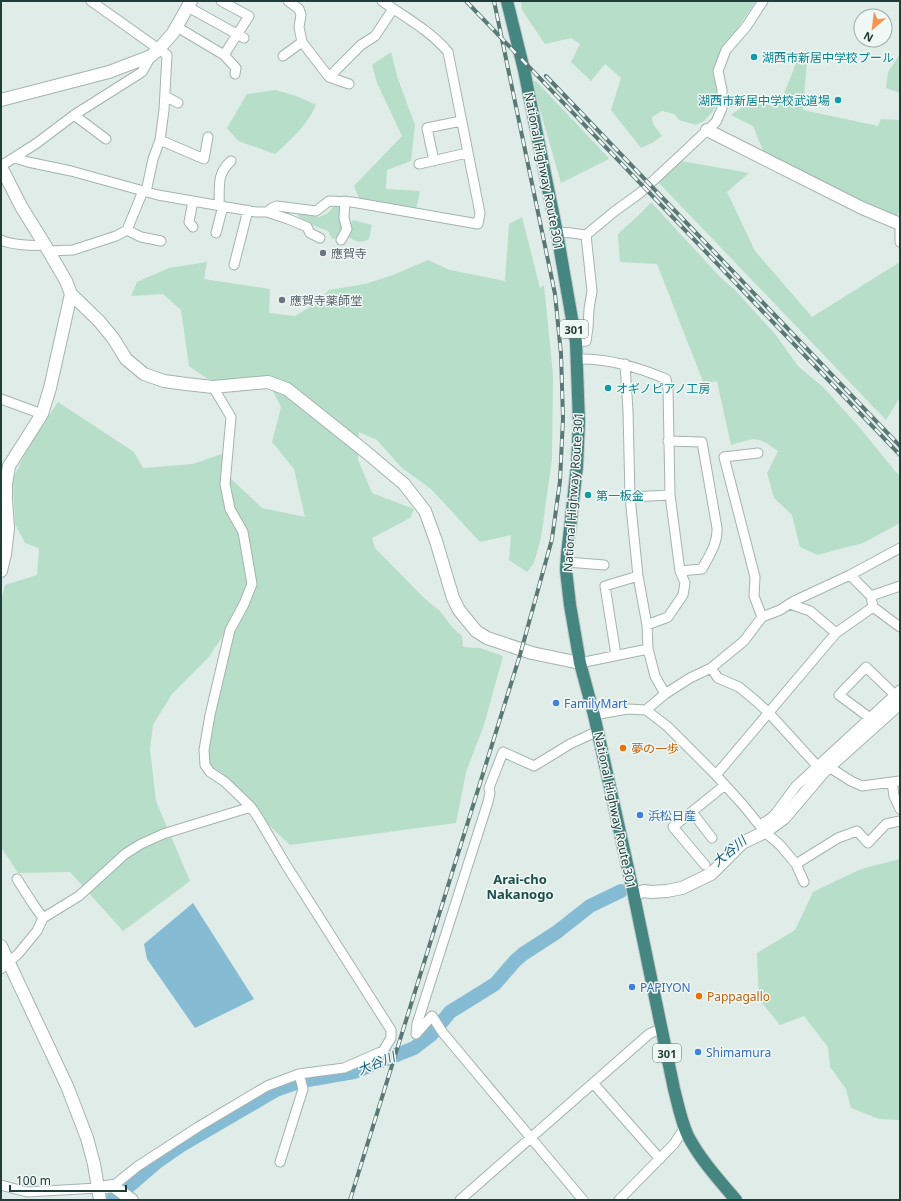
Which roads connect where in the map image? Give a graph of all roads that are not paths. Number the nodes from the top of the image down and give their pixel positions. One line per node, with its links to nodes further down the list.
1 (91, 1): 12 (street)
2 (221, 1): 10 (street)
3 (288, 1): 11 (street)
4 (382, 1): 8 (street)
5 (506, 1): 44 (highway, National Highway Route 301 / 301)
6 (763, 1): 23 (street)
7 (190, 4): 9 (street); 10 (street)
8 (393, 9): 16 (street); 22 (street)
9 (177, 27): 12 (street); 13 (street)
10 (241, 36): 13 (street)
11 (302, 42): 14 (street); 16 (street)
12 (155, 53): 18 (street); 19 (street); 21 (street)
13 (224, 56): 15 (street)
14 (283, 56)
15 (236, 74)
16 (329, 77): 17 (street)
17 (349, 84)
18 (165, 96): 20 (street); 26 (street)
19 (1, 100)
20 (178, 102)
21 (74, 115): 25 (street); 28 (street)
22 (461, 121): 27 (street); 30 (street)
23 (707, 130): 39 (street); 45 (street)
24 (208, 138): 26 (street)
25 (106, 139)
26 (160, 140): 33 (street)
27 (467, 153): 30 (street); 34 (street)
28 (15, 158): 32 (street); 33 (street)
29 (232, 161): 36 (street)
30 (434, 161): 31 (street)
31 (419, 164)
32 (1, 167): 51 (street)
33 (145, 192): 35 (street); 41 (street)
34 (345, 201): 38 (street); 47 (street)
35 (193, 202): 36 (street); 40 (street)
36 (221, 206): 37 (street); 43 (street)
37 (248, 210): 38 (street); 52 (street)
38 (267, 212): 46 (street)
39 (900, 224)
40 (193, 227)
41 (127, 230): 49 (street); 51 (street)
42 (900, 230): 50 (street)
43 (216, 233)
44 (557, 233): 45 (street); 54 (highway, National Highway Route 301 / 301)
45 (586, 235): 54 (street)
46 (320, 238)
47 (342, 240)
48 (1, 241): 51 (street)
49 (160, 241)
50 (900, 242)
51 (47, 248): 53 (street)
52 (234, 265)
53 (71, 294): 57 (street); 59 (street)
54 (576, 342): 55 (highway, National Highway Route 301 / 301)
55 (577, 359): 56 (street); 65 (highway, National Highway Route 301 / 301)
56 (625, 364): 60 (street); 63 (street)
57 (213, 386): 81 (street); 94 (street)
58 (1, 399): 59 (street)
59 (42, 414): 67 (street)
60 (668, 441): 62 (street); 68 (street)
61 (758, 453): 75 (street)
62 (670, 495): 63 (street); 68 (street)
63 (630, 497): 70 (street)
64 (900, 548): 69 (street)
65 (567, 562): 66 (street); 81 (highway, National Highway Route 301 / 301)
66 (604, 565)
67 (1, 571)
68 (680, 571): 76 (street)
69 (850, 575): 72 (street); 73 (street)
70 (638, 576): 76 (street); 80 (street)
71 (900, 586): 72 (street)
72 (871, 596): 74 (street)
73 (790, 604): 75 (street); 78 (street)
74 (873, 607): 77 (street); 78 (street)
75 (762, 617): 82 (street)
76 (647, 625): 79 (street)
77 (900, 627)
78 (836, 633): 86 (street)
79 (648, 649): 80 (street); 83 (street)
80 (616, 655): 81 (street)
81 (580, 663): 87 (highway, National Highway Route 301 / 301)
82 (711, 668): 83 (street); 86 (street)
83 (665, 694): 85 (street)
84 (898, 696): 88 (street); 88 (street); 90 (street)
85 (646, 710): 87 (street); 91 (street)
86 (769, 713): 90 (street); 91 (street)
87 (594, 715): 89 (highway, National Highway Route 301 / 301)
88 (870, 718): 90 (street)
89 (598, 731): 104 (highway, National Highway Route 301 / 301); 112 (street)
90 (823, 768): 92 (street); 98 (street)
91 (716, 775): 93 (street)
92 (896, 782): 95 (street)
93 (725, 785): 96 (street); 98 (street)
94 (251, 807): 105 (street); 109 (street)
95 (900, 809)
96 (692, 812): 99 (street); 101 (street)
97 (900, 821): 100 (street)
98 (762, 828): 100 (street); 104 (street)
99 (712, 838)
100 (796, 864): 103 (street)
101 (705, 865)
102 (17, 879): 105 (street)
103 (804, 882)
104 (633, 889): 108 (highway, National Highway Route 301 / 301)
105 (43, 918): 107 (street)
106 (1, 946): 107 (street)
107 (5, 966): 117 (street)
108 (662, 1028): 110 (street); 111 (highway, National Highway Route 301 / 301)
109 (299, 1074): 114 (street); 116 (street)
110 (593, 1083): 112 (street); 113 (street)
111 (685, 1126): 113 (street); 122 (highway, National Highway Route 301 / 301)
112 (530, 1138): 119 (street); 120 (street)
113 (660, 1159): 121 (street)
114 (280, 1162)
115 (1, 1185): 117 (street)
116 (113, 1186): 117 (street); 118 (street)
117 (99, 1194)
118 (132, 1200)
119 (460, 1200)
120 (583, 1200)
121 (619, 1200)
122 (736, 1200)

